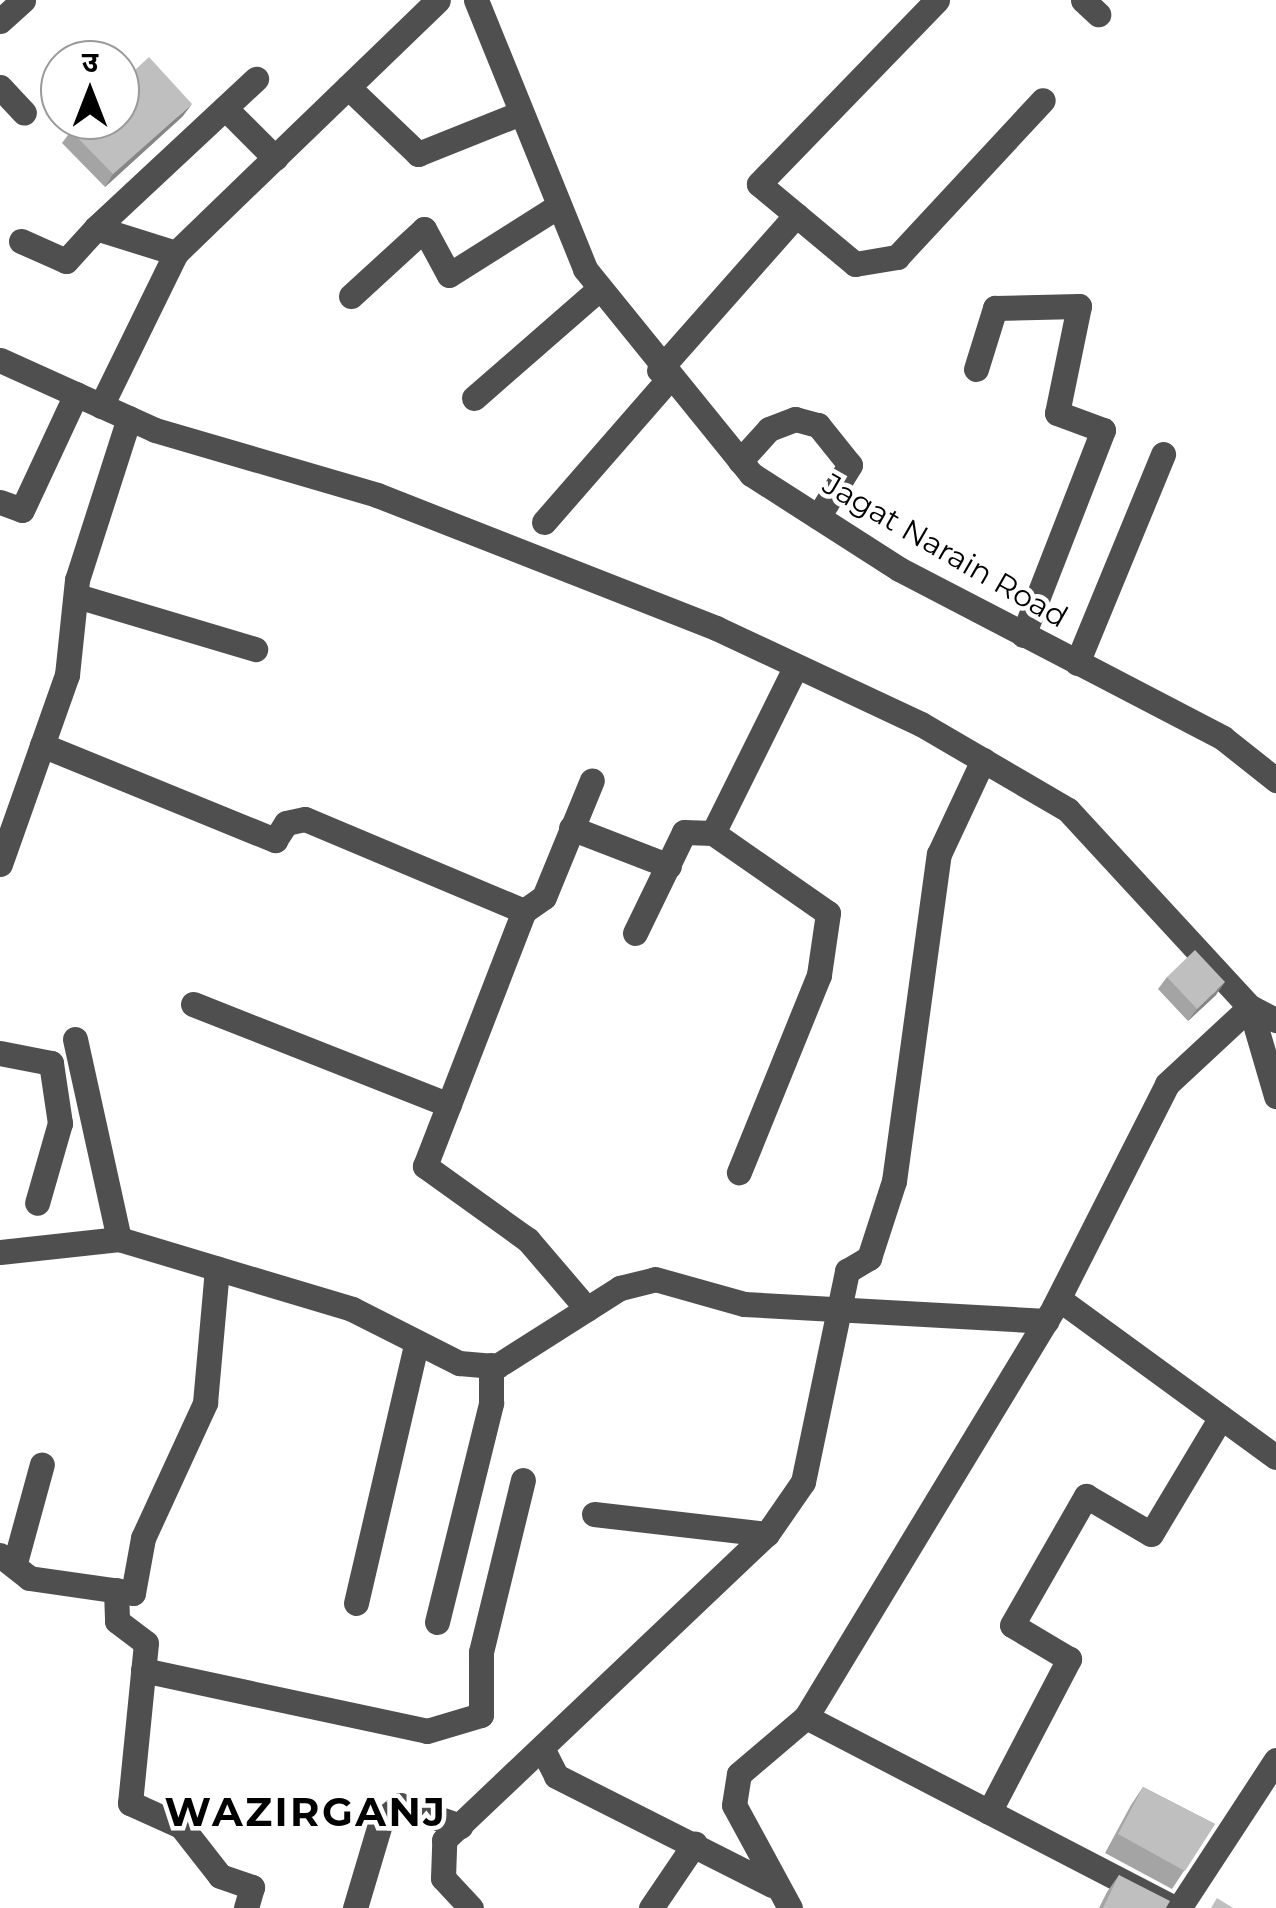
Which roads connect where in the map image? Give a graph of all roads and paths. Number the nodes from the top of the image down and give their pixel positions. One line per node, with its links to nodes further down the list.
1 (24, 0): 5 (street)
2 (438, 0): 8 (street)
3 (476, 0): 12 (street, Jagat Narain Road)
4 (937, 0): 15 (street)
5 (0, 21)
6 (256, 80): 10 (street)
7 (0, 87): 11 (street)
8 (348, 87): 12 (street); 13 (street)
9 (1044, 100): 15 (street)
10 (226, 108): 13 (street); 16 (street)
11 (24, 114)
12 (518, 114): 14 (street, Jagat Narain Road)
13 (274, 158): 18 (street)
14 (558, 206): 19 (street, Jagat Narain Road); 20 (street)
15 (796, 215): 23 (street)
16 (96, 228): 17 (street); 18 (street)
17 (21, 241)
18 (176, 253): 26 (street)
19 (600, 288): 23 (street, Jagat Narain Road); 25 (street)
20 (351, 296)
21 (0, 360): 24 (street)
22 (976, 369): 34 (street)
23 (663, 375): 29 (street, Jagat Narain Road); 32 (street)
24 (76, 394): 26 (street); 30 (street)
25 (474, 398)
26 (101, 406): 27 (street)
27 (129, 418): 33 (street); 37 (street)
28 (1163, 454): 36 (street)
29 (740, 461): 31 (street, Jagat Narain Road); 31 (street)
30 (0, 502)
31 (818, 517): 34 (street, Jagat Narain Road)
32 (544, 522)
33 (76, 596): 35 (street); 38 (street)
34 (1023, 636): 36 (street, Jagat Narain Road)
35 (255, 648)
36 (1077, 663): 41 (street, Jagat Narain Road)
37 (796, 666): 39 (street); 43 (street)
38 (42, 746): 44 (street); 46 (street)
39 (982, 760): 49 (street); 62 (street)
40 (592, 780): 42 (street)
41 (1276, 780)
42 (572, 828): 45 (street); 46 (street)
43 (713, 833): 45 (street); 55 (street)
44 (0, 864)
45 (669, 866): 47 (street)
46 (524, 910): 54 (street)
47 (635, 933)
48 (192, 1004): 54 (street)
49 (1250, 1007): 50 (street); 53 (street); 61 (street)
50 (1276, 1020)
51 (75, 1039): 57 (street)
52 (0, 1052): 56 (street)
53 (1276, 1096)
54 (448, 1105): 60 (street)
55 (739, 1172)
56 (37, 1202)
57 (119, 1239): 58 (street); 59 (street)
58 (0, 1252)
59 (217, 1268): 63 (street); 72 (street)
60 (587, 1309): 62 (street); 64 (street)
61 (1053, 1310): 62 (street); 65 (street); 76 (street)
62 (844, 1312): 70 (street)
63 (416, 1346): 64 (street); 73 (street)
64 (492, 1365): 74 (street)
65 (1221, 1418): 66 (street); 79 (street)
66 (1276, 1458)
67 (42, 1464): 71 (street)
68 (523, 1480): 75 (street)
69 (594, 1514): 70 (street)
70 (767, 1534): 77 (street)
71 (8, 1557): 72 (street)
72 (116, 1590): 75 (street)
73 (356, 1604)
74 (437, 1622)
75 (143, 1670): 83 (street)
76 (806, 1717): 79 (street); 82 (street)
77 (542, 1748): 80 (street); 81 (street)
78 (1276, 1760): 88 (street)
79 (990, 1812): 88 (street)
80 (460, 1826): 84 (street); 85 (street)
81 (695, 1844): 82 (street); 86 (street)
82 (772, 1885): 87 (street)
83 (246, 1908)
84 (356, 1908)
85 (471, 1908)
86 (651, 1908)
87 (790, 1908)
88 (1176, 1908)

